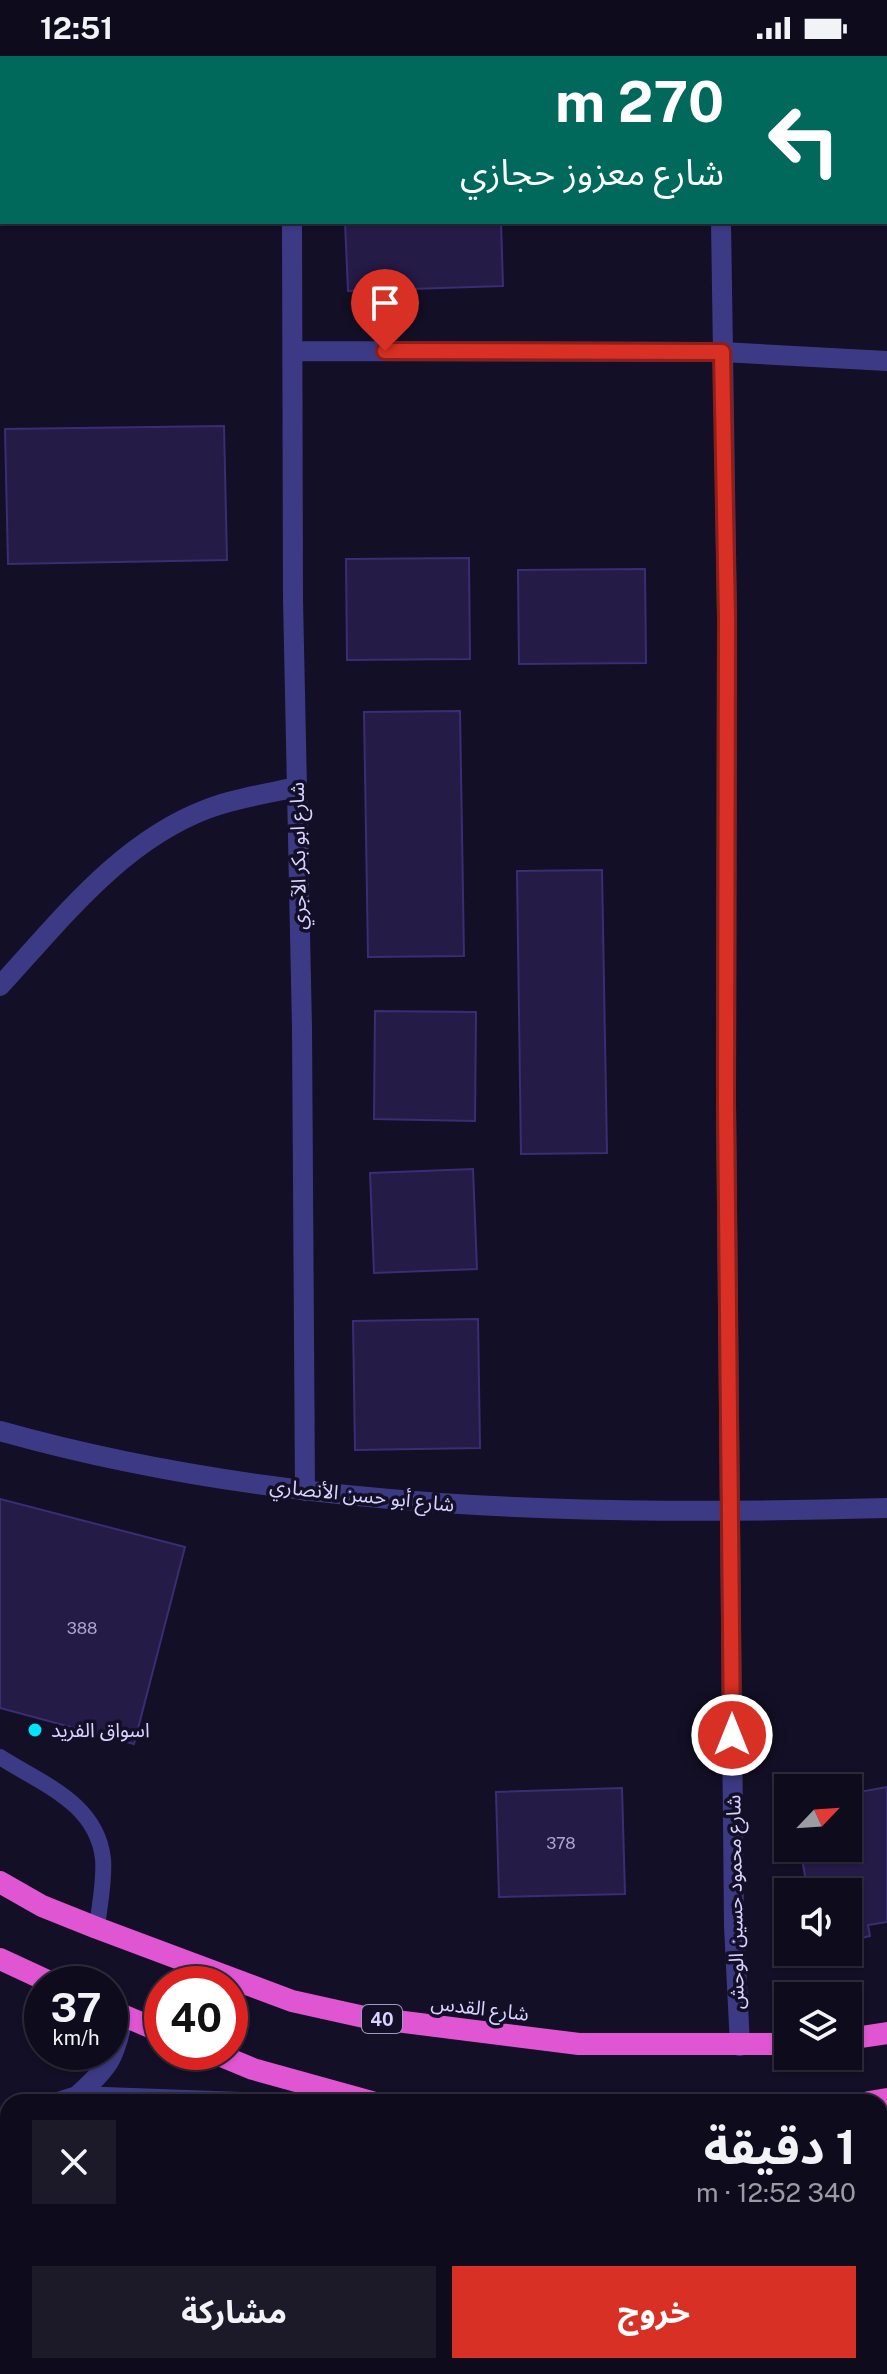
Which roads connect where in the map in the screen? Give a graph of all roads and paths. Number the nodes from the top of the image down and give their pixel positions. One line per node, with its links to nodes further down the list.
1 (292, 224): 3 (street, شارع ابو بكر الآجري)
2 (721, 224): 4 (street, شارع محمود حسين الوحش)
3 (293, 351): 4 (street); 6 (street, شارع ابو بكر الآجري)
4 (722, 352): 5 (street); 11 (street, شارع محمود حسين الوحش)
5 (887, 361)
6 (296, 787): 7 (street); 9 (street, شارع ابو بكر الآجري)
7 (0, 986)
8 (0, 1431): 9 (street, شارع أبو حسن الأنصاري)
9 (305, 1491): 11 (street, شارع أبو حسن الأنصاري)
10 (887, 1508): 11 (street, شارع أبو حسن الأنصاري)
11 (730, 1512): 20 (street, شارع محمود حسين الوحش)
12 (0, 1757): 14 (lane)
13 (0, 1882): 14 (highway, شارع القدس / 40)
14 (97, 1928): 20 (highway, شارع القدس / 40)
15 (0, 1959): 16 (highway)
16 (24, 1970)
17 (887, 2033): 18 (highway)
18 (862, 2037)
19 (774, 2045): 20 (highway, شارع القدس / 40)
20 (740, 2046)
21 (248, 2067): 24 (highway)
22 (106, 2070): 23 (street)
23 (74, 2094)
24 (343, 2094)

